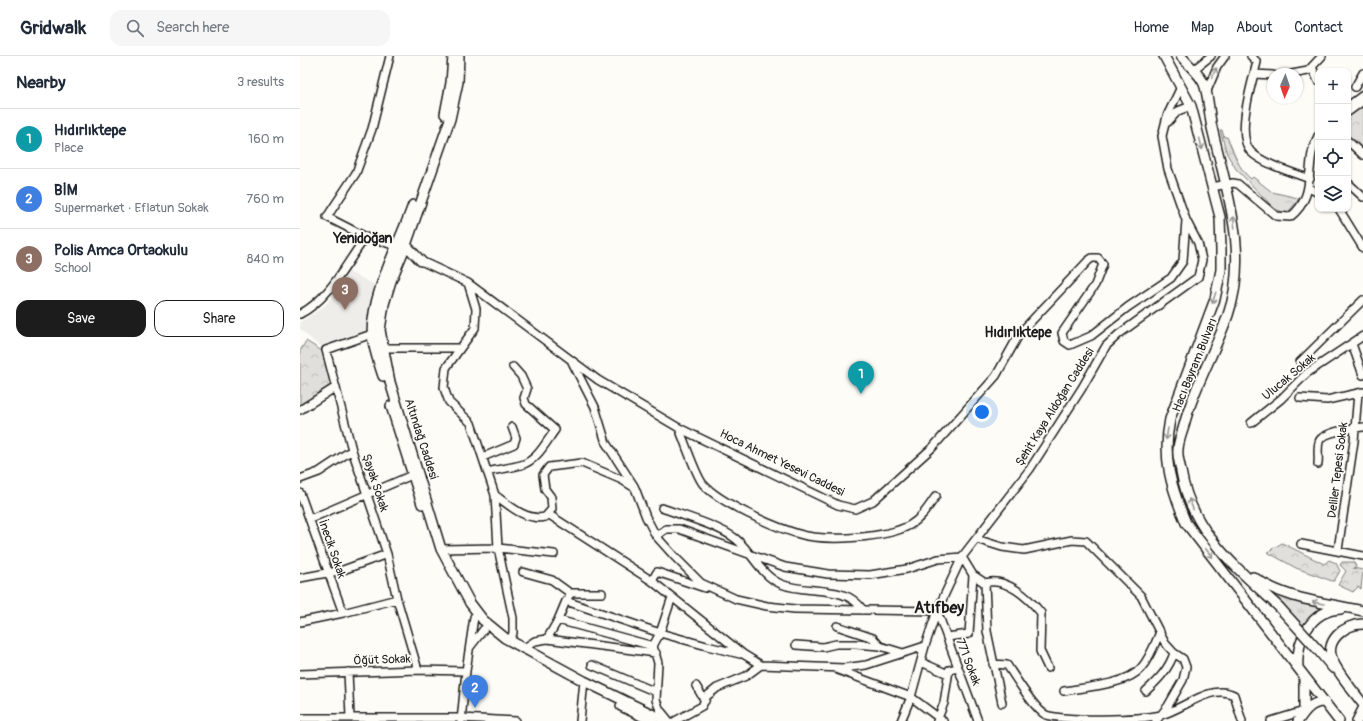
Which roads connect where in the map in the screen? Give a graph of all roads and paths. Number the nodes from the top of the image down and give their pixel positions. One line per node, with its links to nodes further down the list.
1 (390, 56): 39 (street)
2 (453, 56): 41 (main road, Altındağ Caddesi)
3 (459, 56): 41 (main road, Altındağ Caddesi)
4 (1164, 56): 17 (main road, Hacı Bayram Bulvarı)
5 (1181, 56): 11 (main road, Hacı Bayram Bulvarı)
6 (1211, 56): 11 (street)
7 (1225, 56): 19 (street, one-way to 7)
8 (1251, 56): 14 (street)
9 (1322, 56): 10 (street)
10 (1310, 69): 12 (street); 16 (street)
11 (1192, 70): 17 (main road); 19 (main road, Hacı Bayram Bulvarı)
12 (1303, 71)
13 (1363, 73): 18 (street)
14 (1254, 74): 15 (street); 30 (street)
15 (1267, 75)
16 (1315, 76)
17 (1181, 87): 23 (main road, Hacı Bayram Bulvarı); 25 (street, Şehit Kaya Aldoğan Caddesi)
18 (1355, 88)
19 (1207, 92): 23 (main road); 31 (main road, Hacı Bayram Bulvarı)
20 (1363, 95): 22 (street)
21 (1363, 101): 24 (street)
22 (1351, 104)
23 (1191, 106): 25 (street); 33 (main road, Hacı Bayram Bulvarı, one-way to 33)
24 (1351, 110)
25 (1164, 127): 38 (street, Şehit Kaya Aldoğan Caddesi)
26 (1317, 140): 30 (street)
27 (1351, 144): 28 (street)
28 (1363, 155)
29 (1315, 164): 30 (street)
30 (1310, 179): 34 (street)
31 (1226, 184): 33 (street); 34 (street); 89 (main road, Hacı Bayram Bulvarı, one-way to 31)
32 (1351, 186): 36 (street)
33 (1212, 187): 134 (main road, Hacı Bayram Bulvarı, one-way to 134)
34 (1309, 188): 35 (street)
35 (1315, 191)
36 (1363, 197)
37 (1341, 212): 40 (street)
38 (1186, 220): 62 (street, Hoca Ahmet Yesevi Caddesi); 79 (street, Şehit Kaya Aldoğan Caddesi)
39 (368, 238): 41 (street); 45 (street)
40 (1363, 246)
41 (399, 248): 42 (main road, Hoca Ahmet Yesevi Caddesi); 46 (main road, Altındağ Caddesi); 49 (main road, Altındağ Caddesi)
42 (421, 261): 43 (street, Hoca Ahmet Yesevi Caddesi)
43 (468, 283): 50 (street); 51 (street, Hoca Ahmet Yesevi Caddesi)
44 (1363, 300): 52 (street)
45 (300, 314)
46 (372, 334): 55 (street, Şayak Sokak); 68 (main road, Altındağ Caddesi)
47 (1363, 336): 48 (street, Ulucak Sokak)
48 (1352, 344): 54 (street); 59 (street, Ulucak Sokak)
49 (382, 348): 50 (street); 82 (main road, Altındağ Caddesi)
50 (460, 348): 65 (street)
51 (571, 360): 62 (street, Hoca Ahmet Yesevi Caddesi); 70 (street)
52 (1300, 362)
53 (513, 367): 67 (street)
54 (1363, 375)
55 (336, 386): 58 (street); 64 (street, Şayak Sokak)
56 (1360, 393): 57 (street); 63 (street, Deliler Tepesi Sokak)
57 (1300, 398)
58 (300, 410)
59 (1251, 423)
60 (512, 427): 65 (street)
61 (1363, 427): 63 (street)
62 (680, 428): 74 (street)
63 (1355, 428): 66 (street); 83 (street, Deliler Tepesi Sokak)
64 (352, 450): 69 (street); 73 (street, Şayak Sokak)
65 (483, 457): 67 (street)
66 (1318, 464)
67 (488, 472): 72 (street)
68 (412, 474): 73 (street); 106 (main road, Altındağ Caddesi)
69 (300, 478)
70 (636, 488): 76 (street); 78 (street)
71 (300, 493): 77 (street, İnecik Sokak)
72 (495, 495): 76 (street); 81 (street)
73 (366, 496): 77 (street); 84 (street, Şayak Sokak)
74 (936, 496)
75 (662, 508): 86 (street)
76 (548, 514): 94 (street)
77 (310, 518): 91 (street, İnecik Sokak)
78 (656, 536): 86 (street); 100 (street)
79 (976, 539): 88 (street, Şehit Kaya Aldoğan Caddesi); 113 (street)
80 (1301, 544): 83 (street)
81 (498, 548): 82 (street); 85 (street); 116 (street)
82 (441, 549): 111 (main road, Altındağ Caddesi)
83 (1338, 550): 87 (street)
84 (387, 554): 91 (street); 99 (street, Şayak Sokak)
85 (554, 554)
86 (748, 554): 88 (street); 102 (street)
87 (1363, 556)
88 (962, 557): 92 (street); 104 (street, Şehit Kaya Aldoğan Caddesi)
89 (1228, 560): 103 (main road, one-way to 89); 144 (main road, Hacı Bayram Bulvarı, bridge)
90 (523, 572): 96 (street)
91 (329, 573): 93 (street); 105 (street, İnecik Sokak)
92 (973, 575): 95 (street); 114 (street)
93 (300, 578)
94 (652, 581): 98 (street); 100 (street)
95 (985, 583): 128 (street); 133 (street)
96 (570, 593): 97 (street); 101 (street)
97 (602, 593)
98 (672, 597): 112 (street); 126 (street)
99 (397, 598): 105 (street); 135 (street, Şayak Sokak)
100 (736, 598): 102 (street)
101 (566, 601): 107 (street); 112 (street)
102 (863, 610): 104 (street)
103 (1360, 610): 134 (main road)
104 (937, 611): 114 (street, 771 Sokak); 120 (street, Şehit Kaya Aldoğan Caddesi)
105 (343, 613): 108 (street)
106 (474, 617): 111 (main road, Altındağ Caddesi); 122 (street)
107 (558, 620): 115 (street); 118 (street)
108 (300, 622)
109 (1363, 624): 144 (main road)
110 (837, 626): 119 (street)
111 (487, 627): 116 (main road, Altındağ Caddesi); 122 (street); 141 (main road, Altındağ Caddesi)
112 (660, 632): 118 (street); 126 (street)
113 (1160, 632): 124 (street); 143 (street)
114 (947, 637): 132 (street, 771 Sokak)
115 (547, 639): 121 (street); 125 (street)
116 (510, 642): 121 (main road, Altındağ Caddesi)
117 (796, 645): 119 (street)
118 (653, 646): 125 (street)
119 (880, 646): 123 (street)
120 (925, 646): 123 (street); 127 (street, Şehit Kaya Aldoğan Caddesi)
121 (523, 648): 141 (main road, Altındağ Caddesi)
122 (469, 649): 136 (street)
123 (903, 653): 131 (street)
124 (1174, 653): 146 (street); 153 (street)
125 (656, 654): 145 (street)
126 (743, 654): 130 (street)
127 (921, 662): 139 (street); 147 (street, Şehit Kaya Aldoğan Caddesi)
128 (993, 664): 150 (street); 158 (street)
129 (592, 665): 145 (street)
130 (761, 665): 131 (street); 148 (street)
131 (834, 668): 147 (street)
132 (958, 668): 139 (street); 165 (street, 771 Sokak)
133 (1048, 668)
134 (1298, 668): 140 (main road, Hacı Bayram Bulvarı)
135 (418, 670): 136 (street, Öğüt Sokak); 137 (street, Öğüt Sokak)
136 (466, 671): 156 (street)
137 (348, 672): 138 (street, Öğüt Sokak); 154 (street)
138 (300, 674)
139 (948, 674): 157 (street)
140 (1304, 676): 149 (main road, Hacı Bayram Bulvarı); 152 (main road)
141 (584, 684): 160 (street); 161 (main road, Altındağ Caddesi); 162 (main road, Altındağ Caddesi)
142 (696, 686): 148 (street)
143 (1064, 690)
144 (1352, 690): 151 (main road, Hacı Bayram Bulvarı)
145 (656, 692): 162 (street)
146 (1146, 692)
147 (911, 697): 157 (street); 164 (street, Şehit Kaya Aldoğan Caddesi)
148 (705, 701): 163 (street)
149 (1323, 702): 152 (main road); 170 (main road, Hacı Bayram Bulvarı)
150 (1002, 703)
151 (1363, 704)
152 (1304, 711): 168 (street); 169 (main road)
153 (1163, 714): 158 (street); 166 (street); 167 (street)
154 (350, 717): 155 (street); 156 (street)
155 (300, 718)
156 (461, 719): 159 (street)
157 (940, 720)
158 (1140, 720)
159 (516, 721)
160 (580, 721)
161 (652, 721)
162 (668, 721)
163 (675, 721)
164 (901, 721)
165 (978, 721)
166 (1156, 721)
167 (1242, 721)
168 (1271, 721)
169 (1298, 721)
170 (1340, 721)

